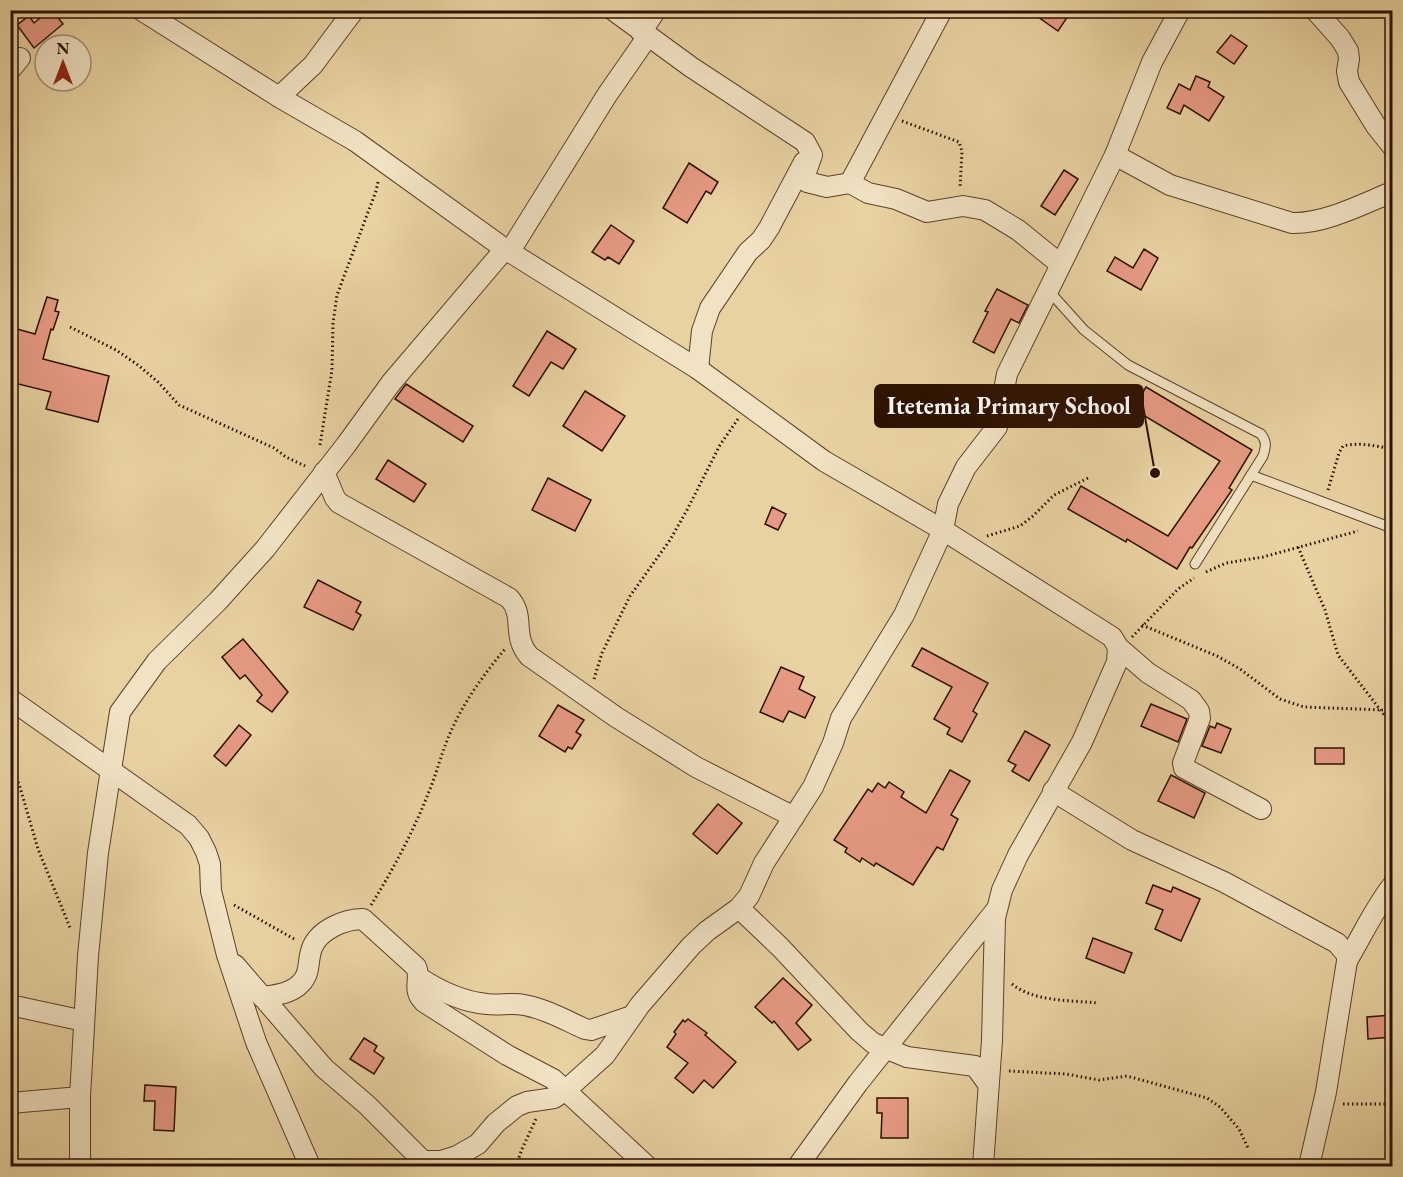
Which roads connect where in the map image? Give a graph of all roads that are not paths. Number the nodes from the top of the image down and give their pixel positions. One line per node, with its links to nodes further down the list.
1 (141, 10): 9 (street)
2 (354, 10): 9 (street)
3 (613, 10): 8 (street)
4 (656, 10): 8 (street)
5 (942, 10): 13 (street)
6 (1180, 10): 12 (street)
7 (1315, 10): 10 (street)
8 (645, 34): 11 (street); 15 (street)
9 (279, 97): 15 (street)
10 (1392, 146)
11 (811, 150): 13 (street); 18 (street)
12 (1115, 155): 14 (street); 16 (street)
13 (850, 183): 16 (street)
14 (1392, 192)
15 (507, 250): 18 (street); 19 (street)
16 (1060, 264): 17 (street)
17 (1048, 290): 20 (lane); 22 (street)
18 (698, 369): 22 (street)
19 (320, 471): 26 (street); 29 (street)
20 (1251, 475): 21 (lane); 23 (lane)
21 (1392, 528)
22 (949, 534): 24 (street); 29 (street)
23 (1194, 564)
24 (1119, 648): 27 (street); 28 (street)
25 (10, 699): 26 (street)
26 (111, 770): 33 (street); 39 (street)
27 (1053, 791): 32 (street); 34 (street)
28 (1261, 809)
29 (794, 817): 31 (street)
30 (1392, 886): 34 (street)
31 (739, 908): 38 (street); 40 (street)
32 (997, 908): 40 (street); 41 (street)
33 (226, 955): 36 (street); 47 (street)
34 (1347, 961): 51 (street)
35 (418, 977): 36 (street); 38 (street); 42 (street)
36 (262, 997): 45 (street)
37 (10, 1005): 39 (street)
38 (632, 1016): 42 (street)
39 (84, 1021): 43 (street)
40 (886, 1048): 41 (street); 49 (street)
41 (989, 1077): 50 (street)
42 (566, 1090): 45 (street); 48 (street)
43 (80, 1097): 44 (street); 46 (street)
44 (10, 1103)
45 (426, 1164)
46 (80, 1167)
47 (310, 1167)
48 (646, 1167)
49 (798, 1167)
50 (983, 1167)
51 (1309, 1167)

